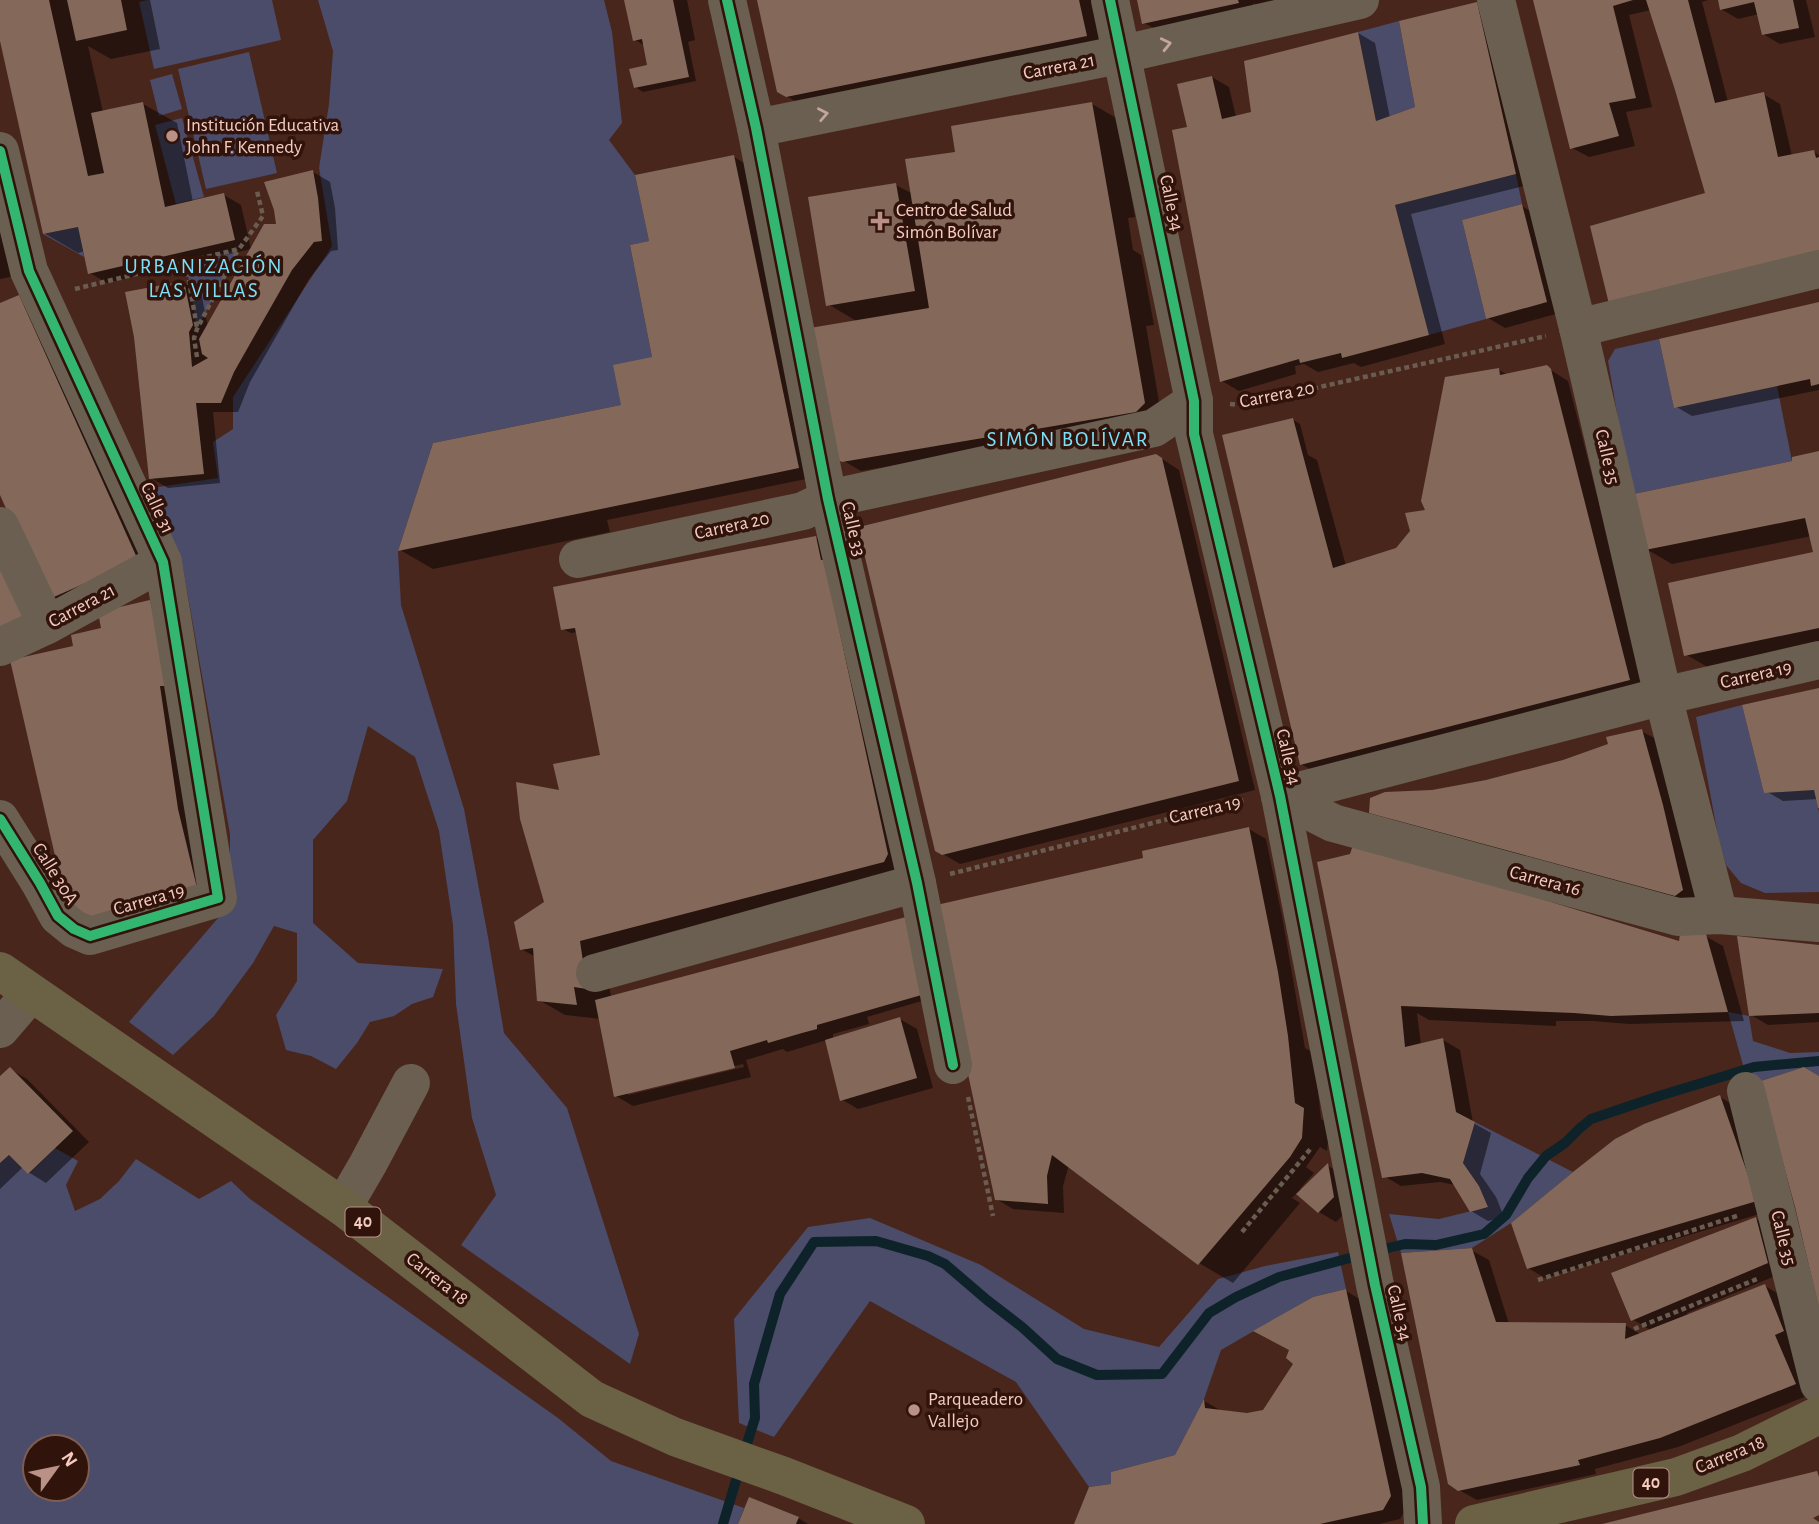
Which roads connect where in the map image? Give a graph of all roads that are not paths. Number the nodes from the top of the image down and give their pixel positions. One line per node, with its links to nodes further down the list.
1 (727, 0): 6 (street, Calle 33)
2 (1110, 0): 5 (street, Calle 34)
3 (1360, 0): 5 (street, Carrera 21, one-way to 3)
4 (1496, 0): 10 (street, Calle 35)
5 (1123, 54): 6 (street, Carrera 21, one-way to 5); 11 (street, Calle 34)
6 (756, 128): 12 (street, Calle 33)
7 (0, 151): 9 (street, Calle 31)
8 (1819, 269): 10 (street)
9 (23, 284): 15 (street, Calle 31)
10 (1577, 328): 19 (street, Calle 35)
11 (1194, 401): 12 (street, Carrera 20); 20 (street, Calle 34)
12 (828, 499): 14 (street, Carrera 20); 22 (street, Calle 33)
13 (0, 526): 16 (street)
14 (578, 559)
15 (163, 562): 16 (street, Carrera 21); 23 (street, Calle 31)
16 (47, 625): 17 (street, Carrera 21)
17 (0, 647)
18 (1819, 660): 19 (street, Carrera 19)
19 (1663, 696): 20 (street, Carrera 19); 24 (street, Calle 35)
20 (1280, 796): 24 (street, Carrera 16); 38 (street, Calle 34)
21 (0, 820): 26 (street, Calle 30A)
22 (917, 883): 28 (street); 31 (street, Calle 33)
23 (218, 898): 26 (street, Carrera 19)
24 (1719, 915): 25 (street, Carrera 16)
25 (1819, 923)
26 (90, 936)
27 (0, 971): 29 (highway, Carrera 18 / 40)
28 (595, 973)
29 (31, 993): 30 (street); 34 (highway, Carrera 18 / 40)
30 (0, 1029)
31 (952, 1061)
32 (411, 1083): 34 (street)
33 (1746, 1091): 35 (street, Calle 35)
34 (342, 1206): 37 (highway, Carrera 18 / 40)
35 (1819, 1384)
36 (1819, 1415): 39 (highway, Carrera 18 / 40)
37 (906, 1524)
38 (1423, 1524)
39 (1474, 1524)

